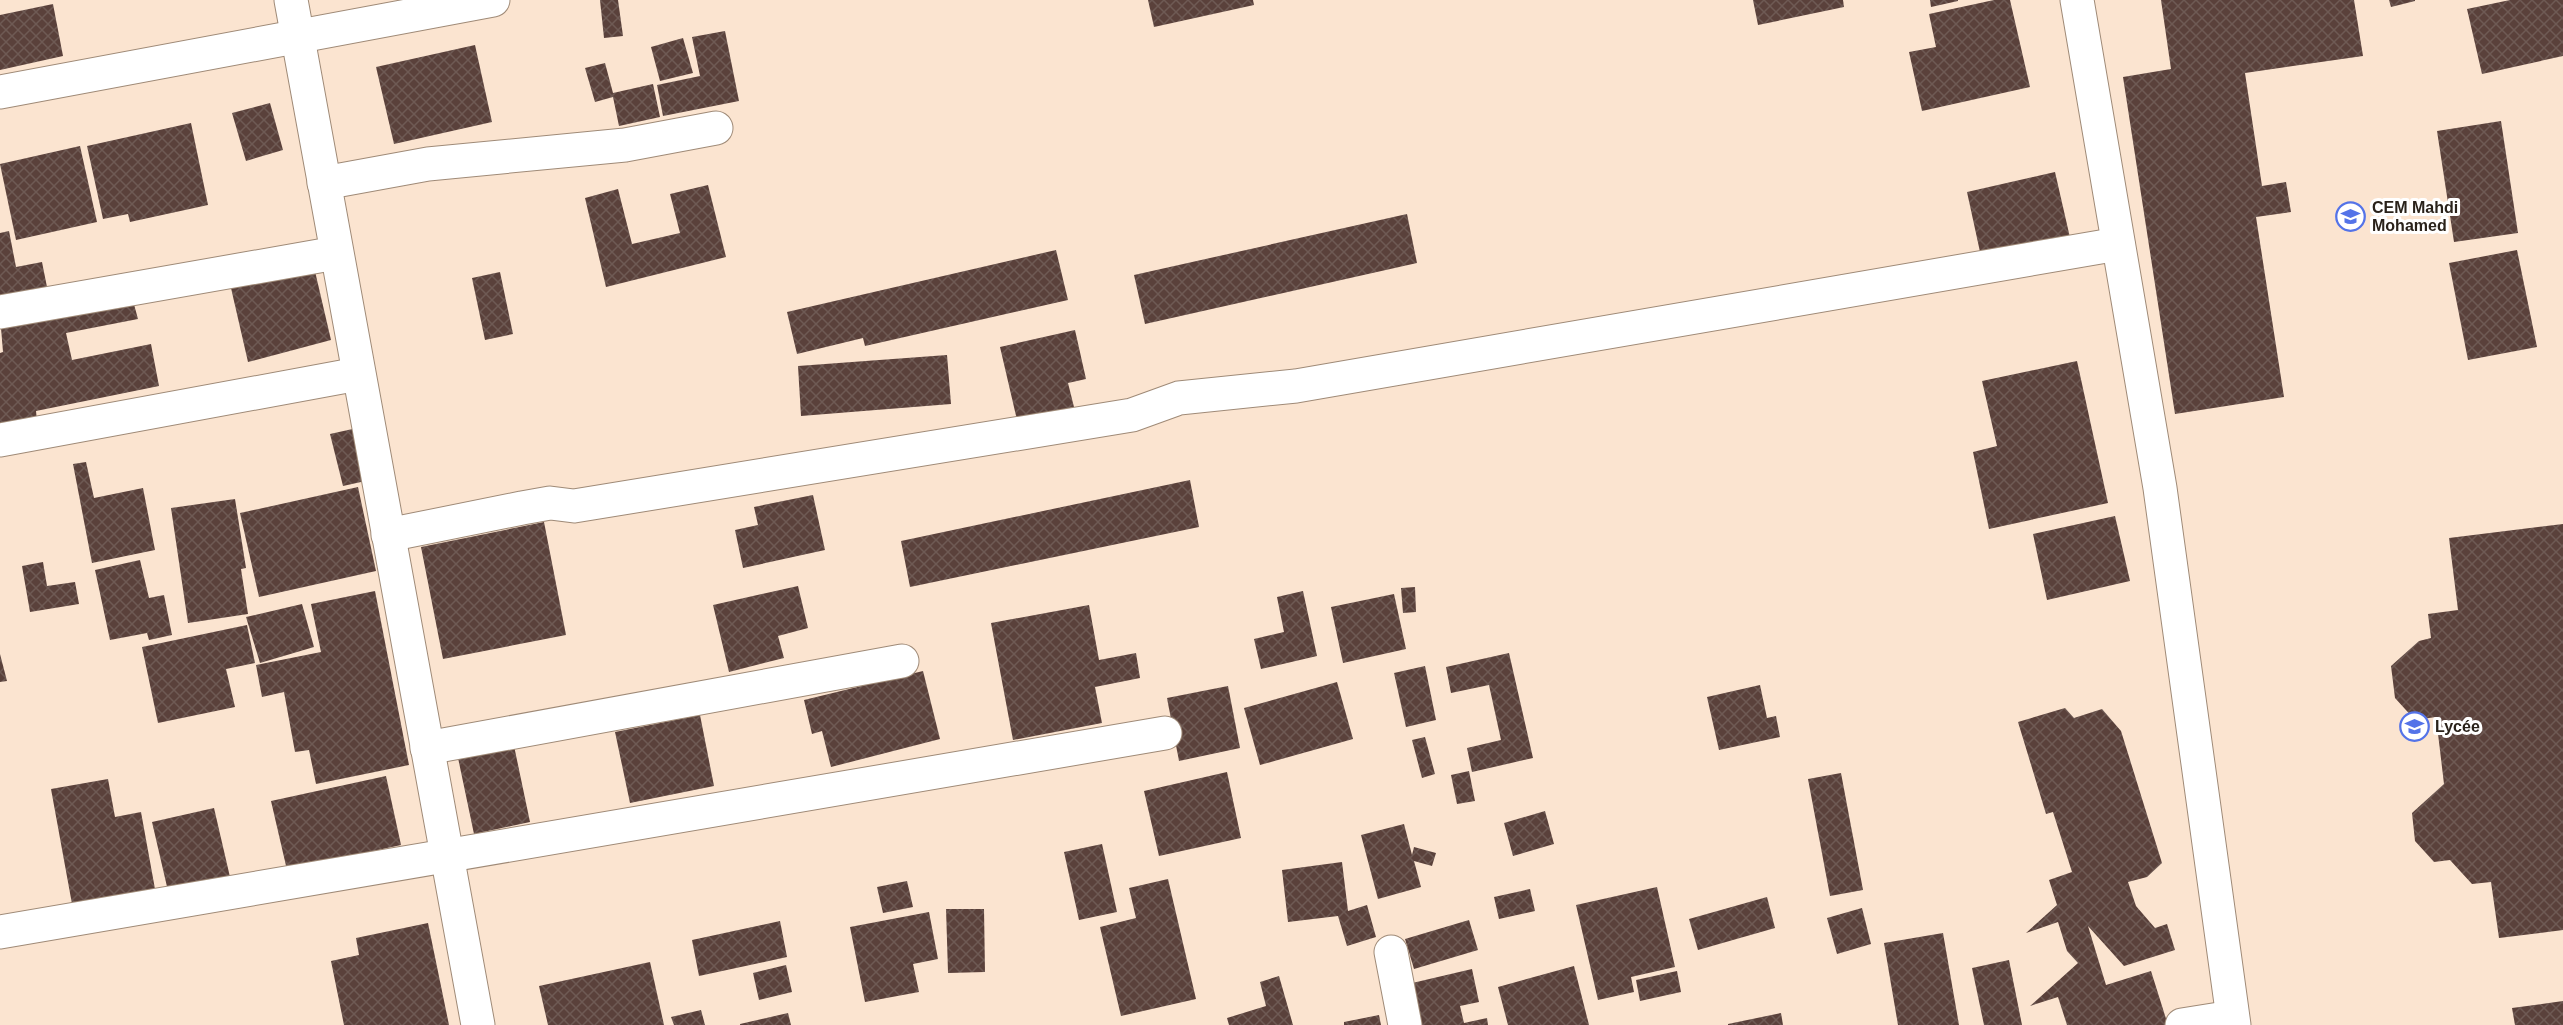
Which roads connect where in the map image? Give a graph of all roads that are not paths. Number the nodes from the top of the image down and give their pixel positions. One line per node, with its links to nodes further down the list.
1 (291, 0): 4 (street)
2 (493, 0): 4 (street)
3 (2077, 0): 8 (street)
4 (299, 38): 5 (street); 7 (street)
5 (0, 92)
6 (716, 128): 7 (street)
7 (324, 183): 9 (street)
8 (2118, 244): 13 (street); 20 (street)
9 (336, 253): 10 (street); 11 (street)
10 (0, 312)
11 (358, 374): 12 (street); 13 (street)
12 (0, 440)
13 (388, 535): 16 (street)
14 (902, 661): 16 (street)
15 (1165, 733): 17 (street)
16 (427, 748): 17 (street)
17 (449, 855): 18 (street); 21 (street)
18 (0, 932)
19 (1391, 952): 22 (street)
20 (2233, 1021): 23 (street)
21 (478, 1025)
22 (1405, 1025)
23 (2182, 1025)

